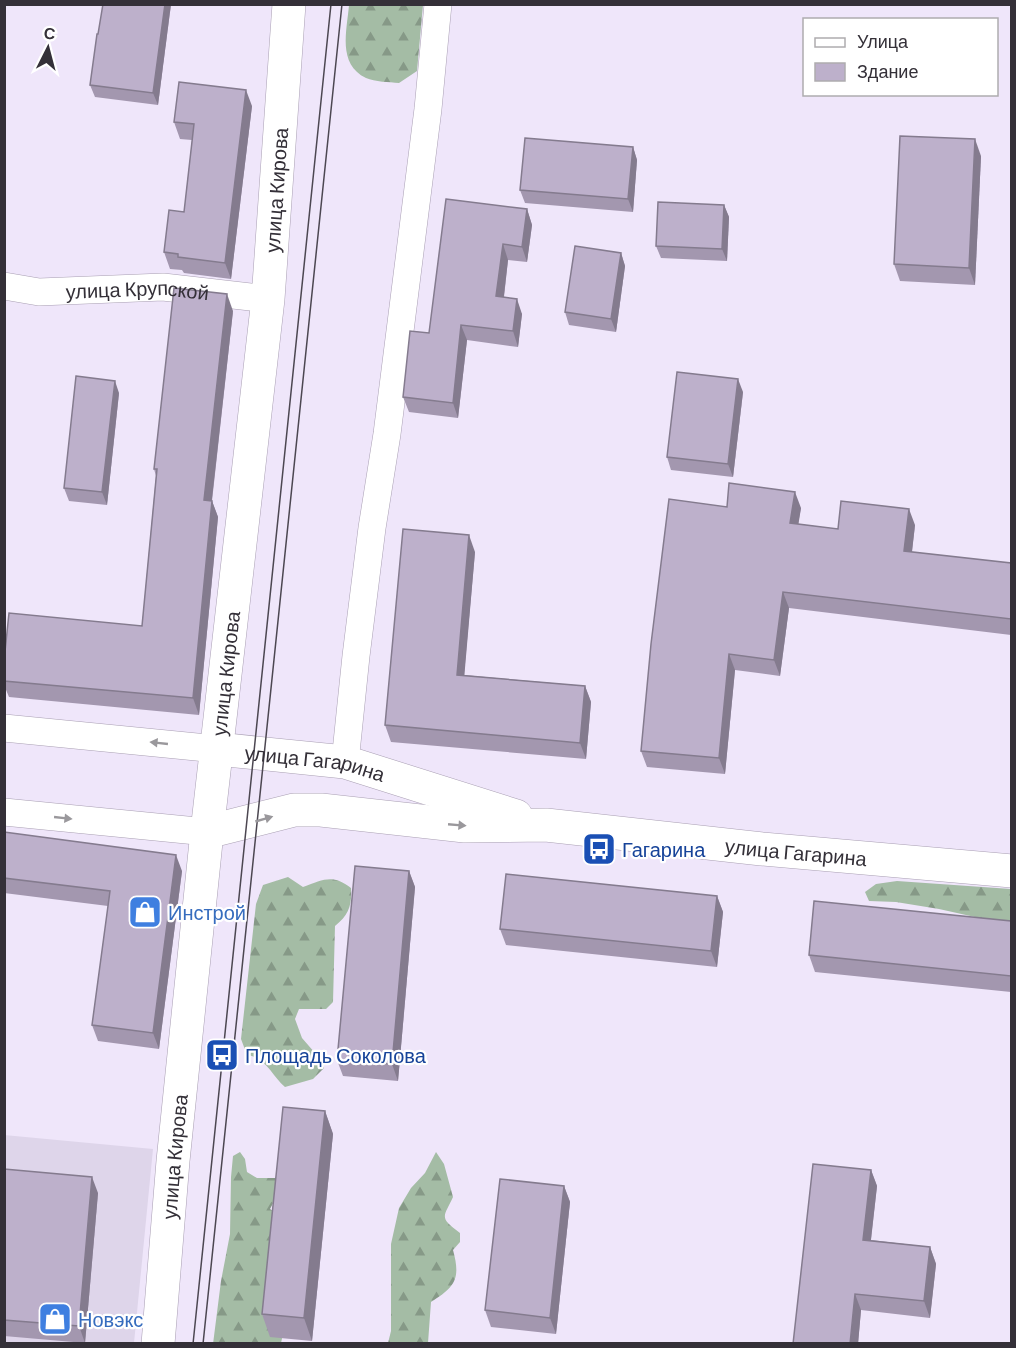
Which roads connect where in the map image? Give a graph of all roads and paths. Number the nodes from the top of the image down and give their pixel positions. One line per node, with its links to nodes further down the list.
1 (289, 4): 4 (street, улица Кирова)
2 (438, 4): 7 (street)
3 (4, 286): 4 (street, улица Крупской)
4 (268, 299): 6 (street, улица Кирова)
5 (4, 728): 6 (street, улица Гагарина, one-way to 5)
6 (217, 749): 7 (street, улица Гагарина); 10 (street, улица Кирова)
7 (345, 762): 9 (street, улица Гагарина)
8 (4, 812): 10 (street, улица Гагарина, one-way to 10)
9 (546, 825): 10 (street, улица Гагарина, one-way to 9); 11 (street, улица Гагарина)
10 (207, 832): 12 (street, улица Кирова)
11 (1011, 871)
12 (158, 1344)

